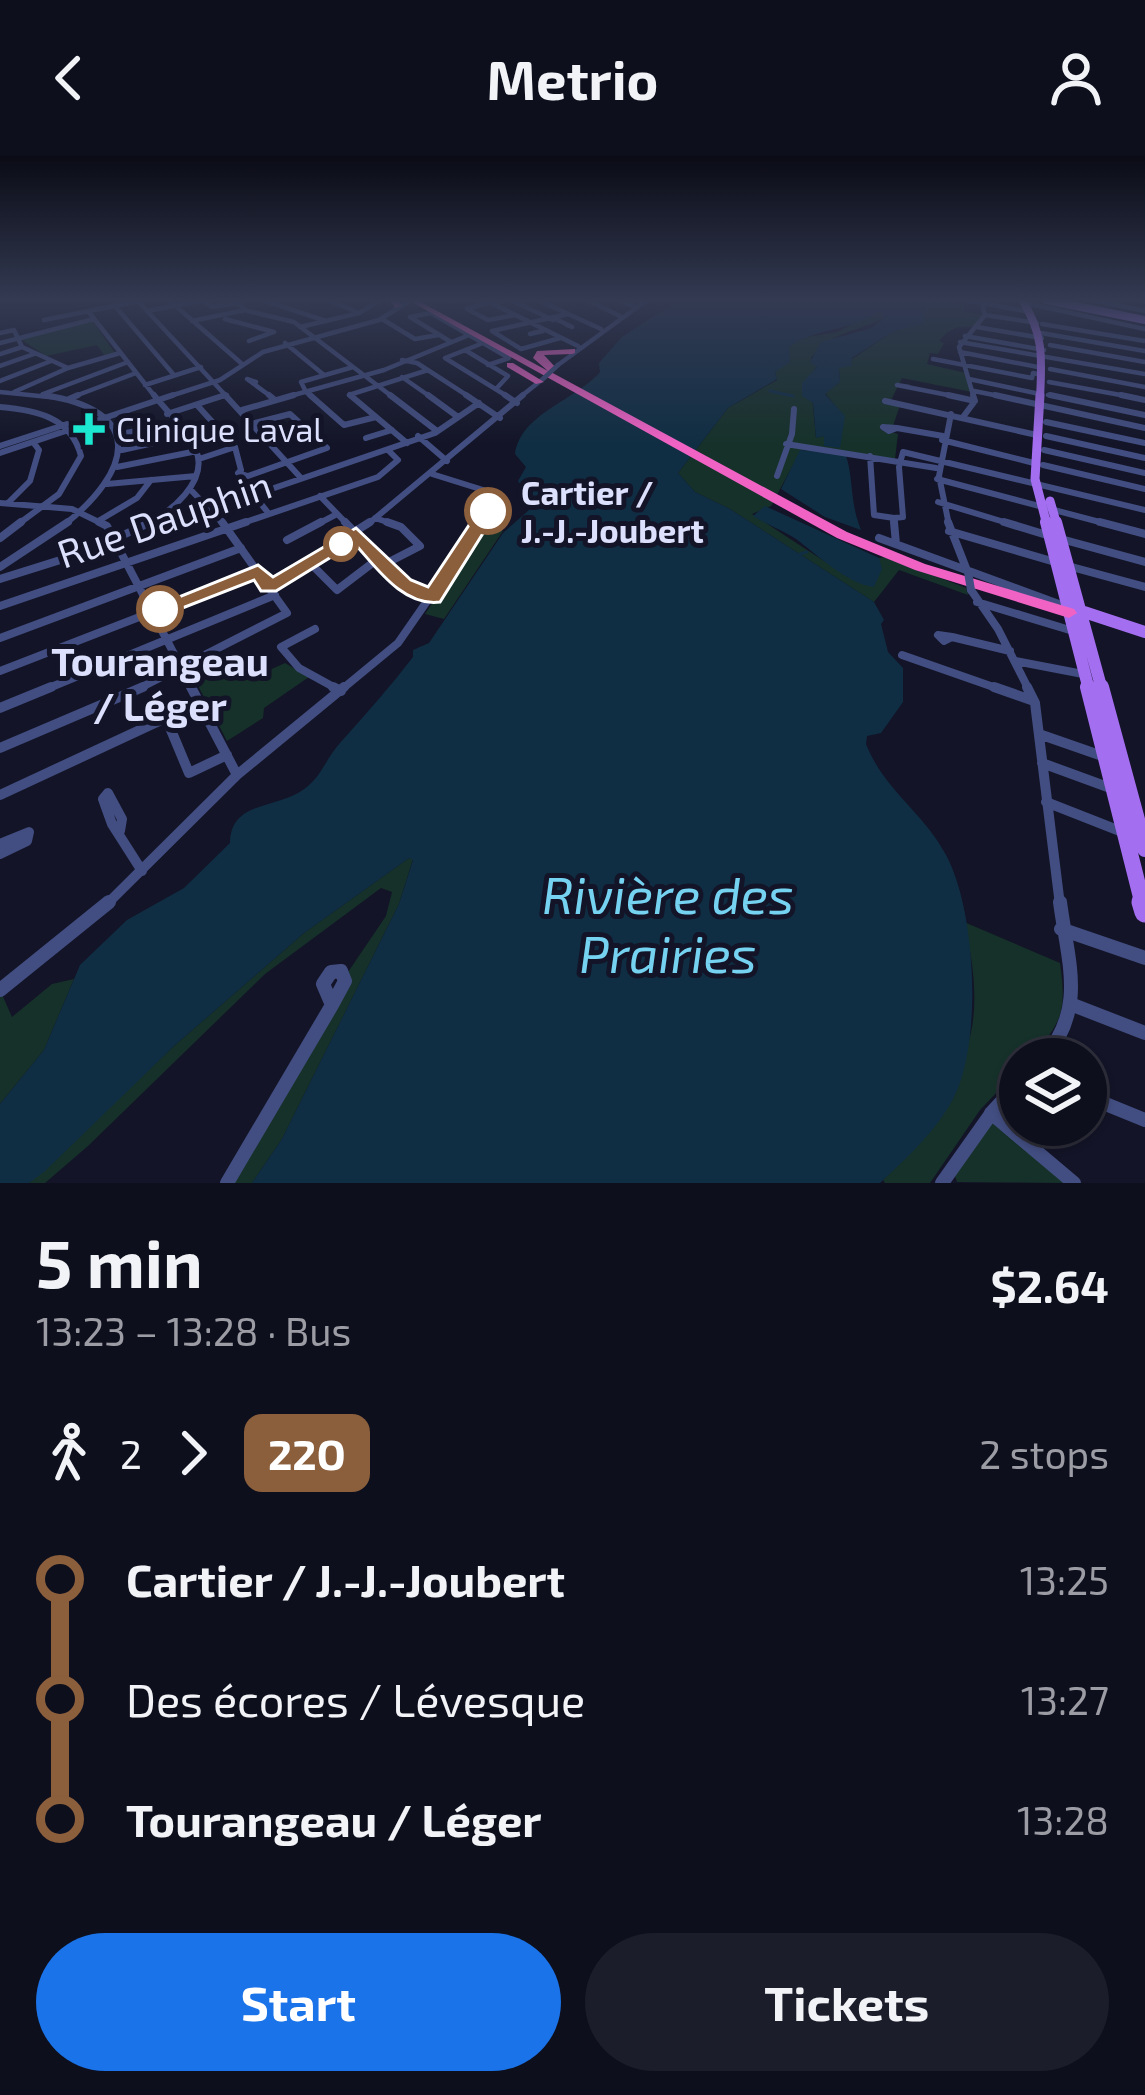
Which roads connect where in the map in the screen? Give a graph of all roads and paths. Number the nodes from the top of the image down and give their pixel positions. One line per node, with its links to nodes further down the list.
1 (25, 348): 30 (street)
2 (116, 348): 29 (street)
3 (150, 348): 48 (street)
4 (183, 348): 41 (street)
5 (223, 348): 36 (street)
6 (261, 348): 24 (street)
7 (270, 348): 24 (street)
8 (271, 348): 24 (street)
9 (291, 348): 49 (street)
10 (327, 348): 43 (street)
11 (435, 348): 32 (street)
12 (471, 348): 25 (street)
13 (492, 348): 37 (street)
14 (511, 348): 40 (highway)
15 (521, 348): 40 (street)
16 (547, 348): 40 (street)
17 (962, 348): 27 (street)
18 (1027, 348): 28 (street)
19 (1027, 348): 28 (street)
20 (1038, 348): 28 (street)
21 (1042, 348): 28 (main road)
22 (1078, 348): 28 (street)
23 (575, 349): 40 (highway)
24 (264, 350): 36 (street); 53 (street)
25 (465, 350): 37 (street); 44 (street)
26 (1145, 351): 28 (street)
27 (960, 352): 28 (street); 38 (street)
28 (1044, 352): 35 (street); 38 (street); 47 (street); 60 (street); 71 (main road); 71 (street); 73 (street)
29 (120, 353): 34 (street); 42 (street)
30 (35, 354): 33 (street); 39 (street)
31 (933, 359): 38 (street)
32 (402, 360): 45 (street); 50 (street)
33 (52, 361): 42 (street); 54 (street)
34 (128, 362): 46 (street); 67 (street)
35 (1145, 362)
36 (241, 363): 53 (street)
37 (488, 364): 62 (street)
38 (964, 365): 52 (street)
39 (0, 366)
40 (551, 366): 76 (street); 184 (highway)
41 (201, 367): 48 (street); 53 (street)
42 (68, 368): 64 (street)
43 (353, 368): 49 (street); 50 (street)
44 (460, 368): 45 (street); 62 (street)
45 (432, 372): 51 (street); 77 (street)
46 (136, 373): 56 (street); 57 (street)
47 (1145, 374)
48 (174, 375): 57 (street)
49 (324, 375): 65 (street)
50 (364, 376): 58 (street); 65 (street)
51 (402, 377): 58 (street); 87 (street)
52 (969, 379): 66 (street); 71 (street)
53 (212, 380): 68 (street); 69 (street)
54 (0, 381)
55 (256, 382): 72 (street)
56 (97, 384): 61 (street); 70 (street)
57 (145, 385): 69 (street)
58 (376, 385): 88 (street); 98 (street)
59 (909, 387): 75 (street)
60 (1145, 387)
61 (110, 389)
62 (496, 389): 76 (street)
63 (0, 392): 64 (street)
64 (14, 392): 67 (street)
65 (306, 392): 72 (street); 88 (street)
66 (974, 392): 71 (street); 75 (street)
67 (43, 394): 70 (street)
68 (227, 395): 78 (street); 81 (street)
69 (156, 398): 84 (street); 85 (street)
70 (68, 399): 85 (street)
71 (1039, 399): 86 (street); 90 (main road); 96 (street); 103 (main road)
72 (275, 400): 81 (street)
73 (1145, 400)
74 (885, 401): 82 (street)
75 (975, 401): 83 (street)
76 (517, 403): 89 (street)
77 (479, 404): 87 (street); 89 (street)
78 (197, 405): 84 (street); 111 (street)
79 (0, 407): 94 (street)
80 (794, 409): 109 (street)
81 (242, 410): 91 (street)
82 (951, 413): 83 (street); 105 (street)
83 (963, 413): 93 (street)
84 (167, 414): 92 (street)
85 (105, 415): 94 (street); 99 (street)
86 (1145, 415)
87 (458, 417): 98 (street)
88 (376, 418): 97 (street)
89 (500, 418): 121 (street)
90 (1046, 422): 103 (main road); 108 (street)
91 (255, 423): 122 (street); 122 (street)
92 (176, 424): 99 (street); 101 (street)
93 (993, 425): 103 (street); 116 (street)
94 (69, 427): 107 (street); 110 (street); 147 (street)
95 (897, 428): 105 (street)
96 (1145, 428)
97 (392, 430): 104 (street); 106 (street)
98 (437, 431): 102 (street)
99 (120, 434): 113 (street)
100 (0, 435): 110 (street)
101 (185, 436): 113 (street); 117 (street)
102 (422, 436): 106 (street); 121 (street)
103 (1041, 436): 114 (main road); 120 (street); 124 (main road)
104 (366, 438)
105 (943, 438): 116 (street); 123 (street)
106 (405, 441): 115 (street)
107 (33, 442): 110 (street); 145 (street)
108 (1145, 443)
109 (787, 444): 118 (street); 130 (street)
110 (12, 446): 112 (street)
111 (235, 447): 117 (street); 122 (street)
112 (0, 450)
113 (122, 450): 125 (street)
114 (1044, 450): 124 (main road); 126 (street)
115 (388, 451): 127 (street); 139 (street, Rue Dauphin)
116 (987, 451): 124 (street)
117 (198, 455): 125 (street); 129 (street)
118 (870, 455): 119 (street); 154 (street)
119 (900, 457): 123 (street); 154 (street)
120 (1145, 458)
121 (449, 459): 128 (street)
122 (288, 463): 131 (street)
123 (936, 463): 132 (street); 136 (street)
124 (1039, 464): 136 (main road); 138 (street)
125 (117, 466): 135 (street)
126 (1145, 473)
127 (315, 474): 131 (street); 139 (street)
128 (432, 474): 153 (street); 179 (street)
129 (196, 476): 133 (street); 137 (street)
130 (777, 476)
131 (301, 478): 134 (street)
132 (937, 479): 140 (street); 144 (street)
133 (151, 480): 135 (street); 155 (street)
134 (289, 482): 143 (street); 151 (street)
135 (107, 484): 150 (street)
136 (1041, 484): 148 (main road); 149 (street)
137 (190, 489): 142 (street); 146 (street)
138 (1145, 489)
139 (332, 492): 141 (street, Rue Dauphin)
140 (993, 494): 148 (street); 156 (street)
141 (320, 496): 143 (street, Rue Dauphin); 152 (street)
142 (181, 500): 146 (street); 164 (street)
143 (306, 501): 151 (street, Rue Dauphin)
144 (938, 502): 156 (street); 158 (street)
145 (3, 505): 147 (street)
146 (210, 505): 157 (street)
147 (45, 506): 150 (street); 162 (street)
148 (1048, 509): 160 (street); 161 (main road)
149 (1145, 510)
150 (80, 512): 155 (street); 175 (street)
151 (269, 514): 157 (street, Rue Dauphin)
152 (337, 514): 159 (street); 165 (street)
153 (374, 518): 159 (street); 169 (street)
154 (894, 518): 166 (street)
155 (100, 520): 164 (street)
156 (998, 521): 161 (street)
157 (226, 526): 167 (street); 168 (street, Rue Dauphin)
158 (950, 531): 172 (street); 173 (street)
159 (356, 533): 169 (street); 171 (street)
160 (1145, 534)
161 (1055, 537): 170 (street); 172 (main road)
162 (0, 538)
163 (879, 538): 166 (street)
164 (117, 540): 168 (street); 175 (street)
165 (286, 540)
166 (896, 544): 173 (street)
167 (242, 548): 174 (street); 176 (street)
168 (128, 561): 176 (street); 182 (street, Rue Dauphin)
169 (382, 561): 171 (street); 179 (street)
170 (1145, 562)
171 (311, 564): 178 (street)
172 (1061, 564): 177 (street); 184 (main road)
173 (967, 570): 181 (street, bridge); 184 (street)
174 (258, 571): 178 (street); 183 (street)
175 (1, 573)
176 (140, 586): 183 (street); 188 (street)
177 (1140, 586): 180 (street)
178 (272, 590): 189 (street); 192 (street)
179 (433, 597): 195 (street)
180 (1135, 597)
181 (977, 602): 184 (street); 191 (street)
182 (0, 606)
183 (153, 611): 189 (street); 193 (street)
184 (1075, 616): 186 (main road); 194 (main road); 203 (main road)
185 (315, 629): 195 (street)
186 (1145, 634)
187 (952, 637): 191 (street)
188 (0, 638)
189 (167, 639): 192 (street); 198 (street)
190 (902, 655): 196 (street)
191 (1012, 656): 194 (street); 196 (street)
192 (183, 670): 197 (street); 201 (street)
193 (0, 671)
194 (1083, 674): 203 (main road)
195 (341, 691): 205 (street)
196 (1034, 701): 200 (street)
197 (200, 702): 199 (street); 202 (street)
198 (0, 708)
199 (166, 718): 202 (street); 207 (street)
200 (1039, 734): 203 (street); 204 (street)
201 (0, 748)
202 (227, 755): 205 (street)
203 (1113, 759): 206 (main road); 210 (main road)
204 (1042, 764): 206 (street); 208 (street)
205 (237, 775): 213 (street)
206 (1113, 789): 210 (main road)
207 (0, 795)
208 (1046, 802): 210 (street); 215 (street)
209 (120, 831): 213 (street)
210 (1139, 840): 214 (main road)
211 (0, 844): 212 (street)
212 (0, 854)
213 (142, 871): 217 (street)
214 (1145, 912)
215 (1061, 929): 216 (street); 218 (street)
216 (1145, 958)
217 (0, 990)
218 (1072, 1005): 220 (street); 221 (street)
219 (332, 1006): 227 (street)
220 (1145, 1033)
221 (1061, 1038)
222 (999, 1104): 224 (street)
223 (1107, 1105): 225 (street)
224 (991, 1113): 226 (street); 228 (street)
225 (1145, 1120)
226 (946, 1182)
227 (226, 1183)
228 (1074, 1183)

